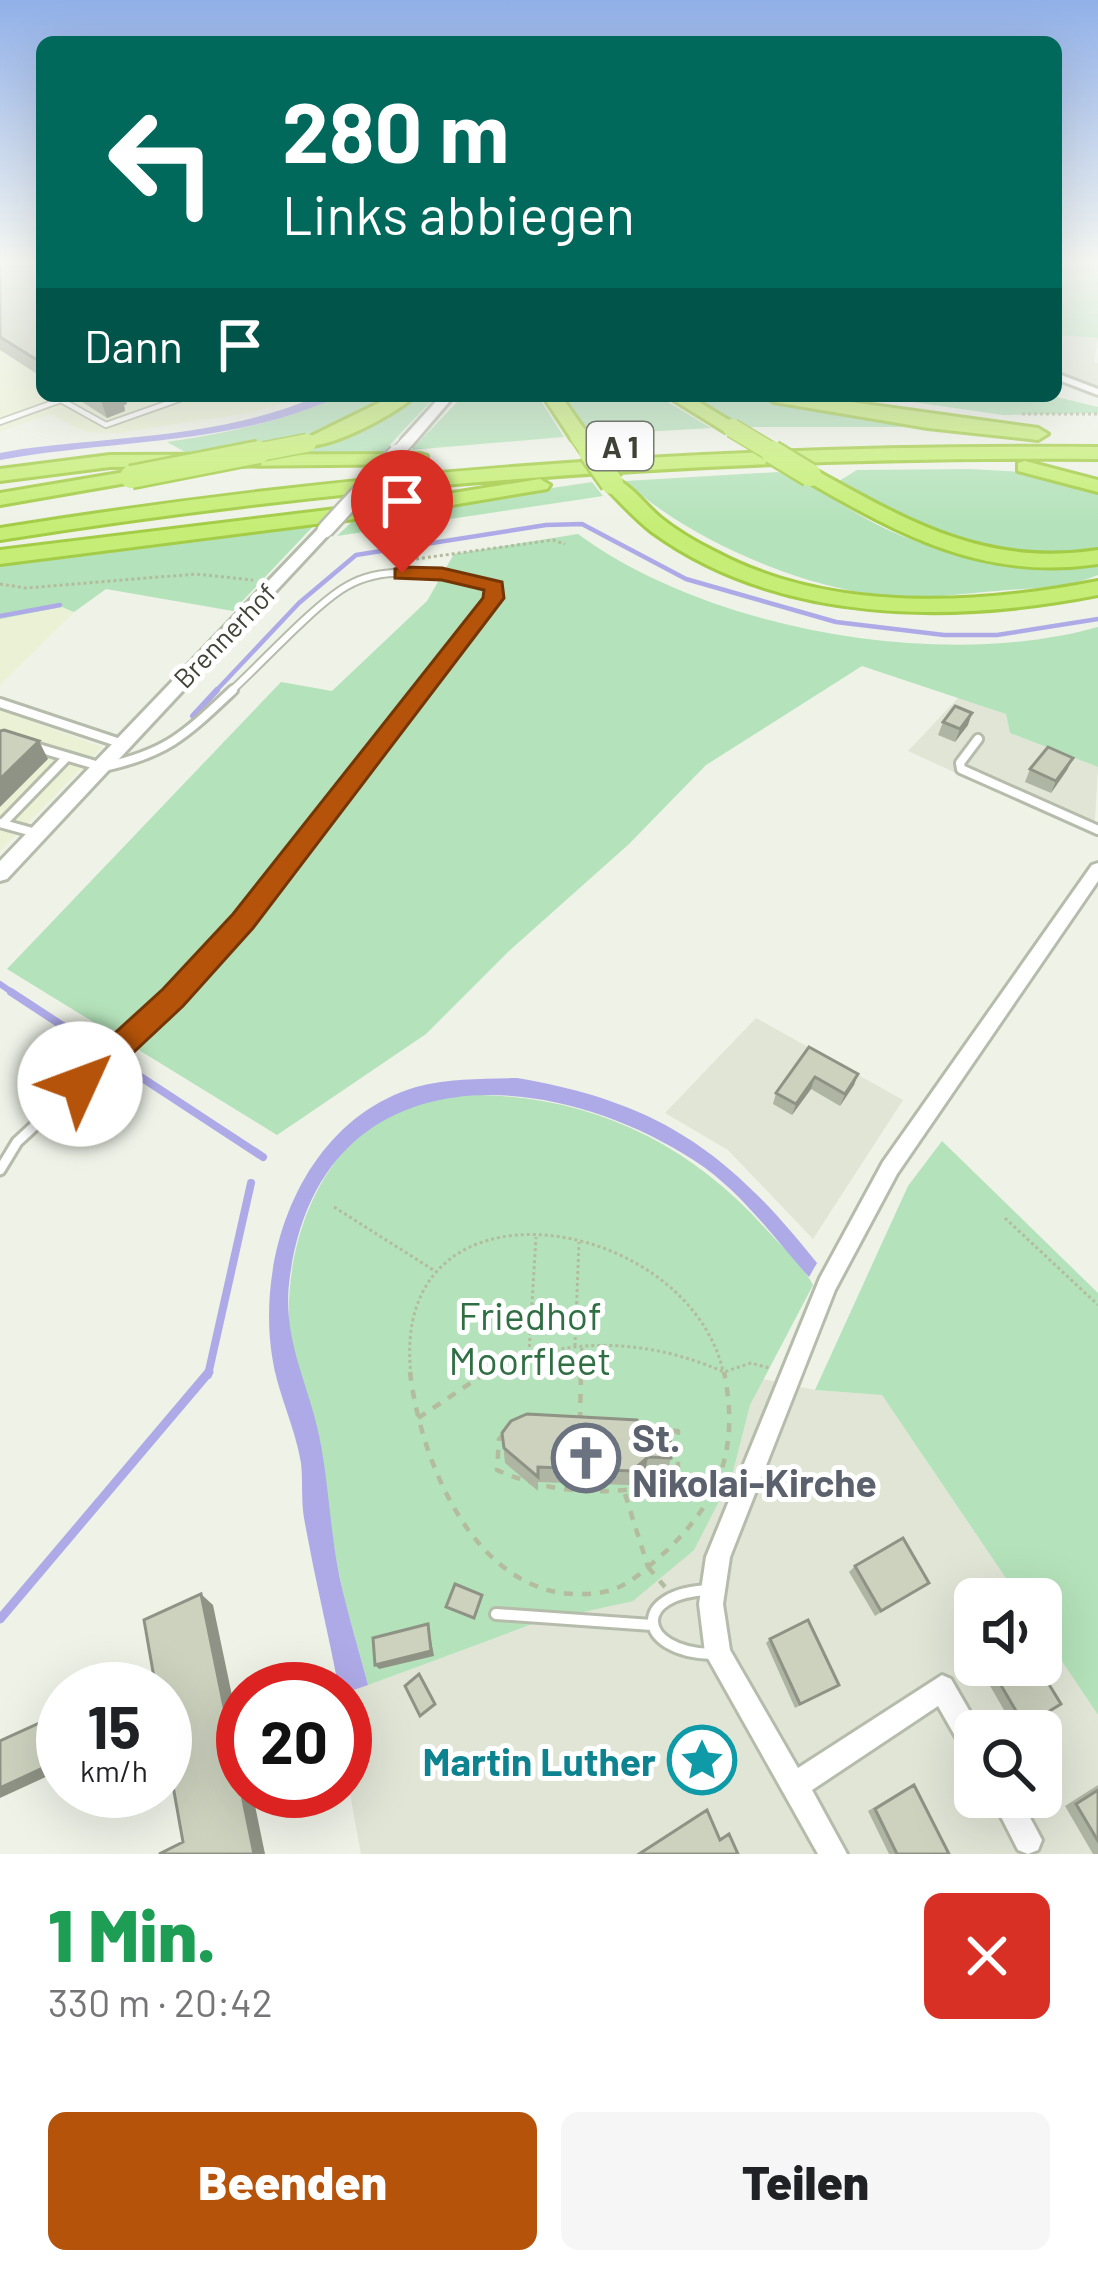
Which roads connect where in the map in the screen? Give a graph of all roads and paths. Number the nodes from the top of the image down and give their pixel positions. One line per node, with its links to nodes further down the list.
1 (1062, 378): 2 (street)
2 (1098, 392)
3 (55, 402): 11 (lane)
4 (65, 402): 5 (lane)
5 (171, 402)
6 (395, 402): 19 (highway, bridge)
7 (443, 402): 26 (street, Brennerhof, bridge)
8 (556, 402): 16 (highway, bridge)
9 (686, 402): 24 (highway, bridge)
10 (810, 402): 12 (highway)
11 (0, 422)
12 (1056, 435): 13 (highway, A 1); 15 (highway, A 1)
13 (1098, 436)
14 (1098, 453): 16 (highway, A 1)
15 (450, 459): 17 (highway); 20 (highway, A 1)
16 (615, 472): 21 (highway); 22 (highway, A 1); 27 (highway)
17 (0, 475)
18 (1098, 486): 21 (highway)
19 (0, 499)
20 (0, 516)
21 (189, 531): 23 (highway)
22 (0, 535)
23 (0, 557)
24 (1098, 557)
25 (0, 584): 26 (path)
26 (272, 584): 30 (street, Brennerhof)
27 (1098, 589)
28 (0, 703): 30 (lane)
29 (978, 739): 35 (lane)
30 (120, 743): 33 (street, Brennerhof)
31 (31, 746): 32 (lane)
32 (67, 757): 33 (lane); 34 (lane)
33 (98, 768): 36 (street, Brennerhof); 39 (lane)
34 (1, 823): 36 (lane)
35 (1098, 830)
36 (38, 833): 38 (street, Brennerhof)
37 (1098, 869): 49 (street)
38 (0, 874)
39 (0, 1170)
40 (334, 1207): 44 (path)
41 (1005, 1218): 45 (path)
42 (536, 1235): 43 (path); 44 (path); 47 (path)
43 (579, 1240): 46 (path); 48 (path)
44 (436, 1273): 50 (path)
45 (1098, 1305)
46 (578, 1346): 47 (path); 48 (path); 52 (path)
47 (529, 1354): 50 (path)
48 (724, 1372): 49 (path); 56 (path)
49 (788, 1372): 58 (street)
50 (418, 1418): 57 (path)
51 (513, 1424): 55 (path)
52 (580, 1425)
53 (639, 1429): 54 (path)
54 (678, 1482): 55 (path); 56 (path)
55 (625, 1494): 57 (path)
56 (710, 1502): 57 (path)
57 (649, 1567): 59 (path)
58 (712, 1591): 59 (lane); 62 (street)
59 (669, 1593): 61 (lane)
60 (496, 1614): 61 (lane)
61 (652, 1625): 62 (lane)
62 (718, 1653): 64 (street)
63 (955, 1710): 64 (street)
64 (794, 1787): 67 (street)
65 (1016, 1818): 66 (street)
66 (1028, 1840)
67 (832, 1854)

